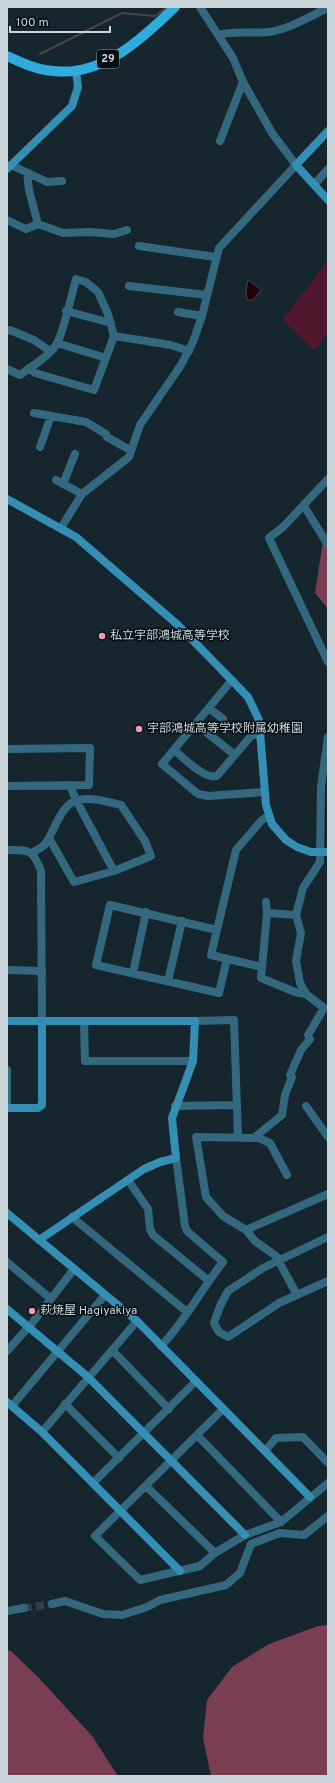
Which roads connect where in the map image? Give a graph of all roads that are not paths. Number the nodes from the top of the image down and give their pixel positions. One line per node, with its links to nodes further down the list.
1 (175, 7): 6 (main road, 29)
2 (200, 7): 4 (street)
3 (328, 8): 4 (street)
4 (219, 35): 7 (street)
5 (7, 56): 6 (main road, 29)
6 (76, 71): 11 (street)
7 (243, 82): 9 (street); 10 (street)
8 (328, 131): 10 (street)
9 (220, 141)
10 (296, 165): 15 (street); 21 (street)
11 (9, 167): 13 (street)
12 (328, 168): 15 (street)
13 (27, 173): 14 (street); 18 (street)
14 (62, 181)
15 (314, 184): 16 (street)
16 (328, 200)
17 (7, 220): 18 (street)
18 (38, 224): 19 (street)
19 (127, 230)
20 (139, 246): 21 (street)
21 (215, 257): 23 (street)
22 (129, 286): 23 (street)
23 (207, 295): 26 (street)
24 (66, 311): 27 (street); 27 (street); 30 (street)
25 (178, 312): 26 (street)
26 (202, 316): 32 (street)
27 (111, 324): 29 (street)
28 (7, 331): 31 (street)
29 (114, 336): 32 (street); 33 (street)
30 (57, 343): 31 (street); 33 (street)
31 (50, 351): 34 (street)
32 (189, 351): 39 (street)
33 (106, 358): 34 (street)
34 (29, 368): 35 (street)
35 (7, 369)
36 (34, 413): 37 (street)
37 (51, 416): 38 (street); 39 (street)
38 (40, 447)
39 (130, 450): 42 (street)
40 (75, 454): 42 (street)
41 (328, 479): 44 (street)
42 (82, 494): 45 (street)
43 (7, 499): 45 (street)
44 (304, 506): 46 (street); 48 (street)
45 (61, 528): 49 (street)
46 (325, 534): 47 (street)
47 (328, 546)
48 (328, 662)
49 (232, 680): 50 (street); 53 (street)
50 (209, 708): 51 (street); 52 (street)
51 (223, 719)
52 (196, 724): 56 (street); 57 (street)
53 (261, 733): 57 (street); 60 (street)
54 (328, 737): 65 (street)
55 (7, 749): 58 (street)
56 (174, 750): 57 (street); 60 (street)
57 (235, 756)
58 (70, 785): 59 (street); 61 (street)
59 (7, 786)
60 (265, 792): 62 (street)
61 (76, 800): 63 (street); 67 (street); 67 (street)
62 (269, 816): 65 (street); 73 (street)
63 (50, 838): 66 (street); 67 (street)
64 (7, 850): 66 (street)
65 (324, 852): 71 (street)
66 (32, 853): 77 (street)
67 (114, 871)
68 (266, 902): 70 (street)
69 (146, 912): 72 (street); 78 (street); 78 (street)
70 (267, 913): 71 (street); 75 (street)
71 (296, 915): 80 (street)
72 (182, 921): 73 (street); 79 (street)
73 (217, 930): 74 (street)
74 (227, 959): 75 (street); 79 (street)
75 (262, 967): 80 (street)
76 (7, 970): 77 (street)
77 (42, 971): 83 (street)
78 (132, 973): 79 (street)
79 (168, 981)
80 (306, 994): 91 (street)
81 (196, 1020): 84 (street); 85 (street); 87 (street)
82 (7, 1021): 83 (street)
83 (42, 1021): 84 (street); 90 (street)
84 (84, 1022): 85 (street)
85 (193, 1060): 88 (street)
86 (7, 1070): 90 (street)
87 (236, 1105): 88 (street); 93 (street)
88 (175, 1106): 94 (street)
89 (306, 1106): 92 (street)
90 (7, 1108)
91 (255, 1137): 93 (street); 95 (street)
92 (328, 1137)
93 (238, 1138): 100 (street)
94 (176, 1158): 96 (street); 106 (street)
95 (287, 1175)
96 (128, 1180): 99 (street); 106 (street)
97 (328, 1194): 100 (street)
98 (7, 1213): 102 (street)
99 (72, 1217): 102 (street); 112 (street)
100 (246, 1230): 103 (street)
101 (328, 1237): 103 (street)
102 (39, 1240): 105 (street)
103 (279, 1260): 109 (street); 109 (street)
104 (7, 1262): 110 (street)
105 (74, 1269): 108 (street); 110 (street)
106 (208, 1281): 112 (street)
107 (328, 1281): 109 (street)
108 (105, 1295): 113 (street); 118 (street)
109 (296, 1295)
110 (51, 1299): 114 (street)
111 (7, 1309): 114 (street)
112 (187, 1312): 115 (street)
113 (137, 1321): 115 (street); 116 (street)
114 (28, 1327): 117 (street); 118 (street)
115 (161, 1346): 120 (street)
116 (112, 1350): 119 (street); 123 (street)
117 (7, 1351)
118 (57, 1351): 119 (street); 122 (street)
119 (88, 1377): 121 (street); 126 (street)
120 (196, 1382): 123 (street); 124 (street)
121 (66, 1404): 125 (street); 129 (street)
122 (9, 1407): 125 (street)
123 (169, 1409): 126 (street)
124 (223, 1409): 127 (street); 128 (street)
125 (42, 1432): 132 (street)
126 (144, 1433): 129 (street); 130 (street)
127 (197, 1435): 130 (street); 138 (street)
128 (265, 1451): 131 (street); 135 (street)
129 (119, 1458): 132 (street)
130 (171, 1460): 134 (street); 139 (street)
131 (328, 1462)
132 (93, 1483): 136 (street)
133 (328, 1483): 135 (street)
134 (146, 1486): 136 (street); 140 (street)
135 (310, 1497): 138 (street)
136 (120, 1510): 141 (street); 141 (street)
137 (328, 1516): 142 (street)
138 (281, 1522): 139 (street)
139 (245, 1535): 140 (street)
140 (215, 1553): 141 (street)
141 (180, 1571)
142 (52, 1604)
143 (24, 1608): 144 (street)
144 (7, 1611)

